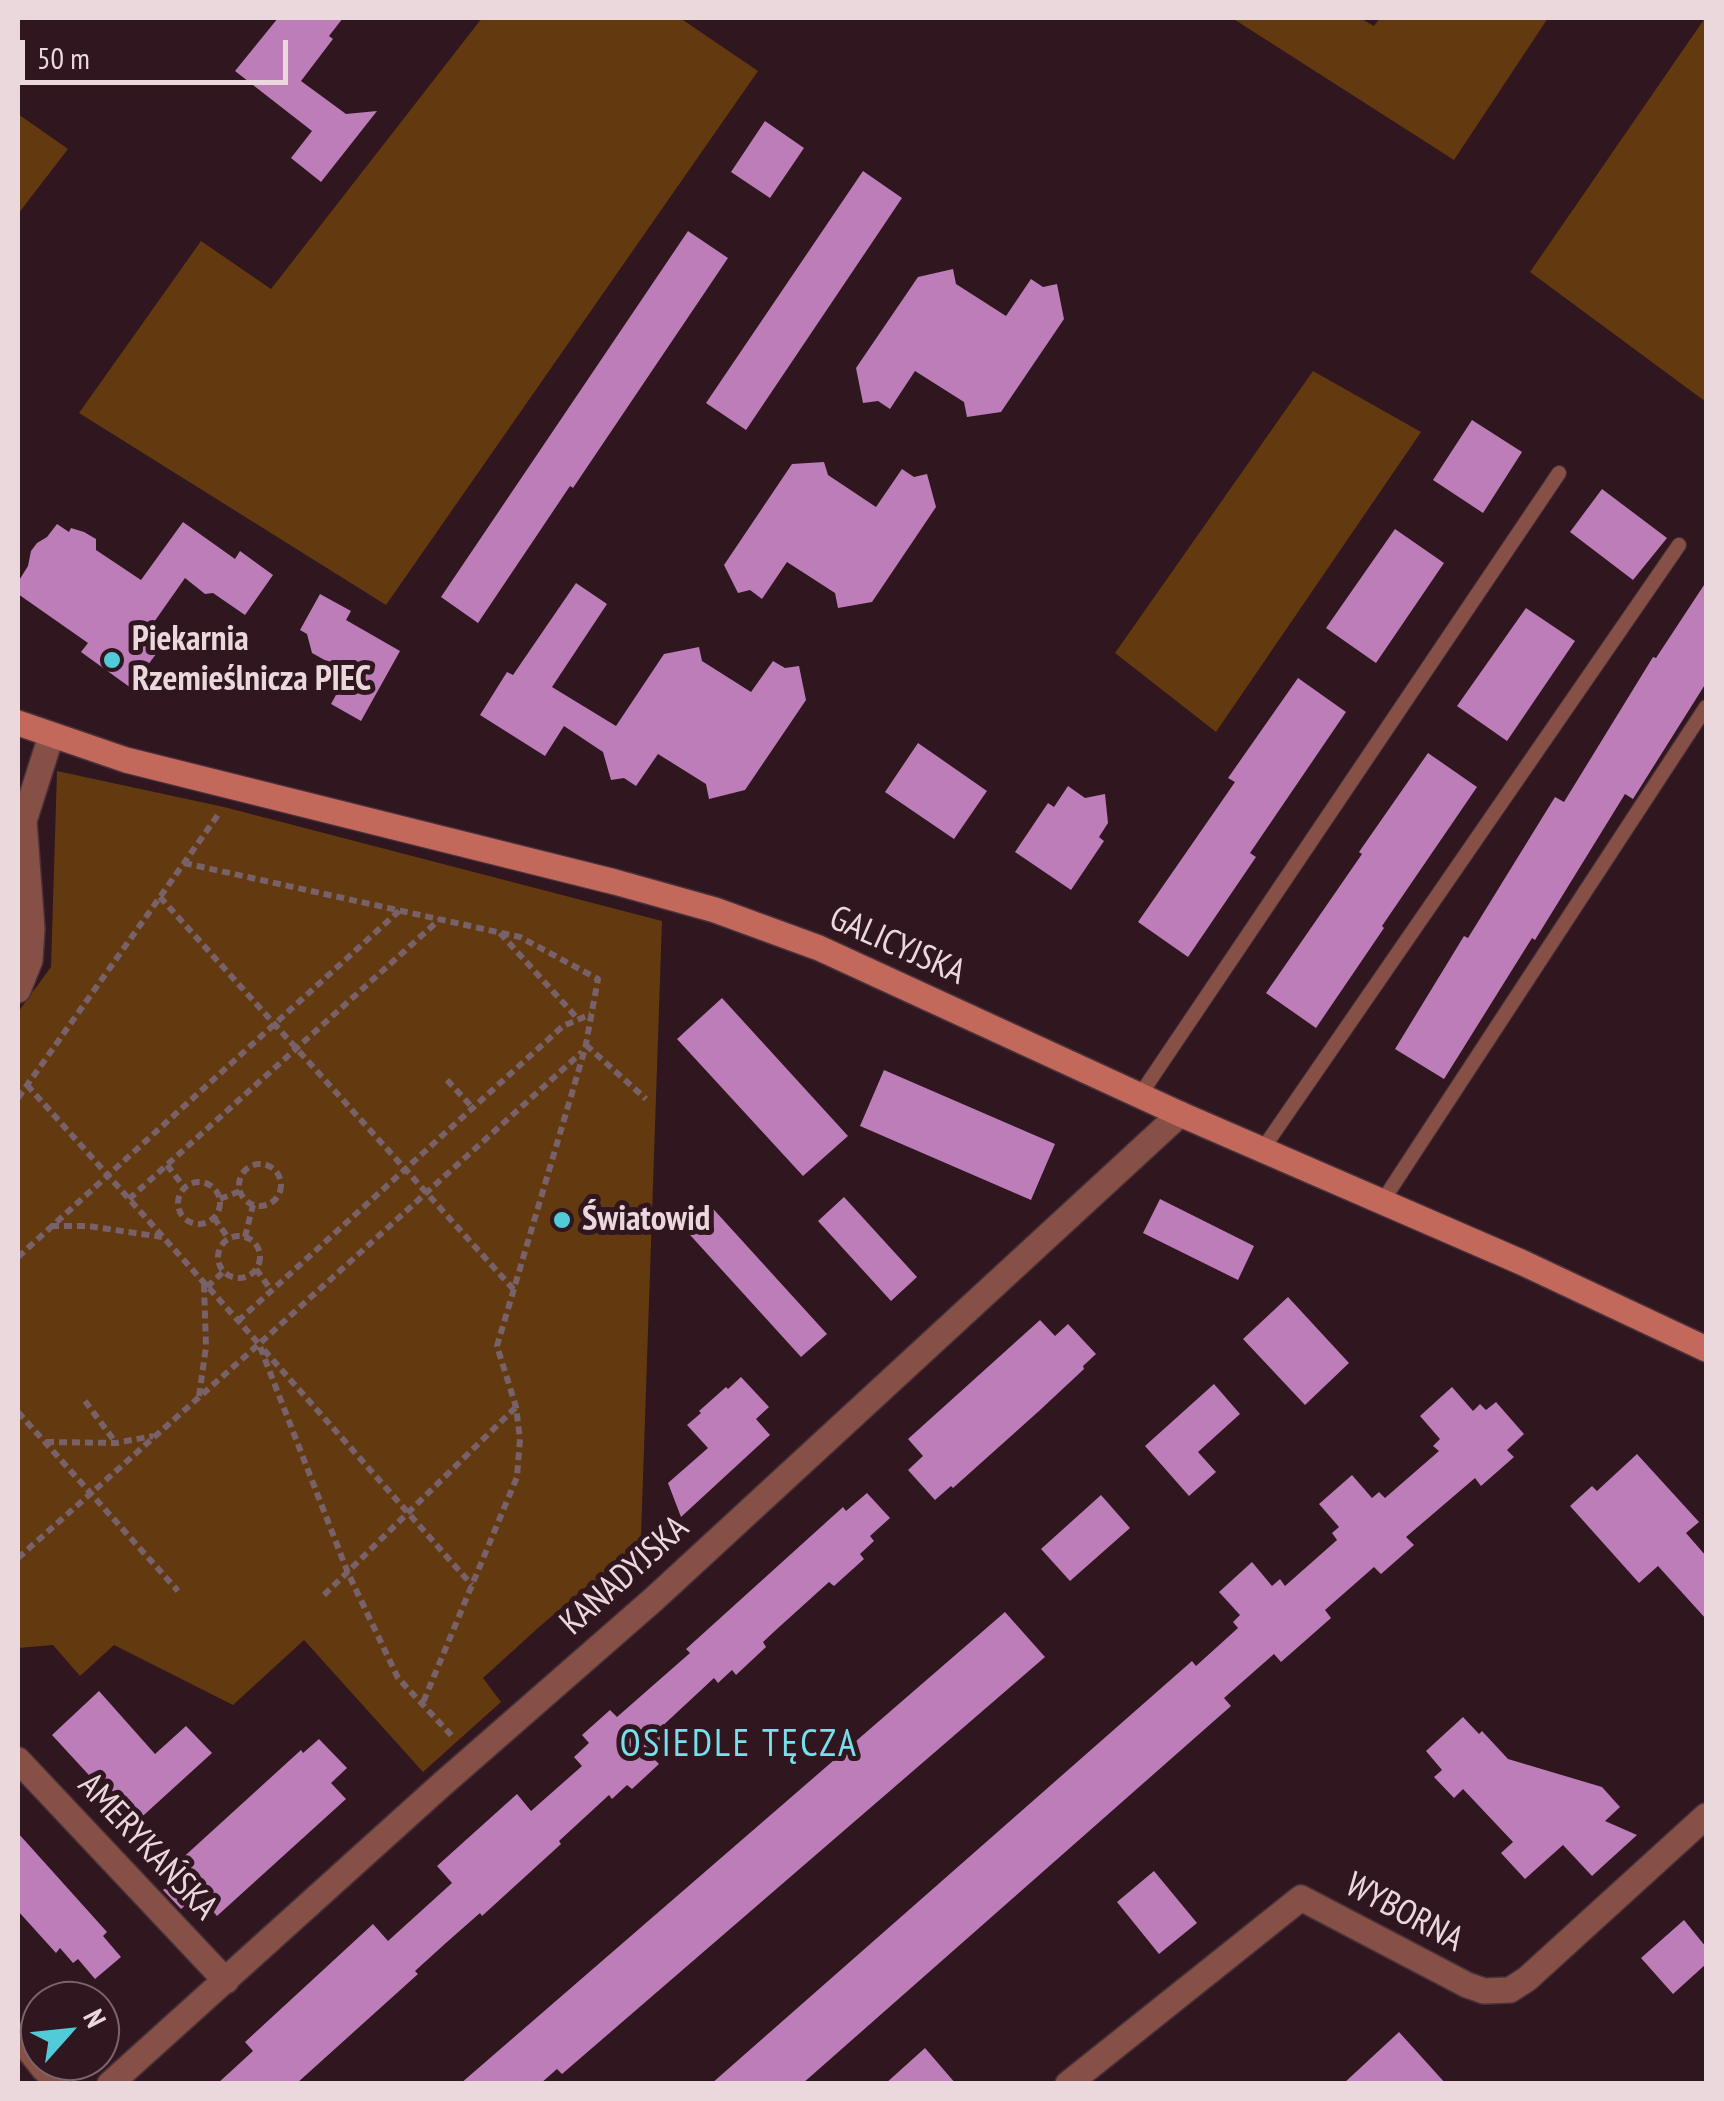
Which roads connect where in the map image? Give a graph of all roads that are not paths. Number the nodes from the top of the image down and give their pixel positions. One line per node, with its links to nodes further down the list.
1 (1559, 472): 7 (lane)
2 (1679, 544): 9 (lane)
3 (1706, 708): 10 (lane)
4 (18, 723): 5 (street, GALICYJSKA)
5 (51, 736): 6 (street); 7 (street, GALICYJSKA)
6 (18, 990)
7 (1140, 1095): 8 (street, GALICYJSKA)
8 (1180, 1114): 9 (street, GALICYJSKA); 14 (street, KANADYJSKA)
9 (1262, 1150): 10 (street, GALICYJSKA)
10 (1382, 1202): 11 (street, GALICYJSKA)
11 (1706, 1349)
12 (18, 1760): 14 (street, AMERYKAŃSKA)
13 (1706, 1816): 18 (street, WYBORNA)
14 (226, 1982): 17 (street, KANADYJSKA)
15 (18, 2036): 16 (street)
16 (62, 2084)
17 (110, 2084)
18 (1068, 2084)

